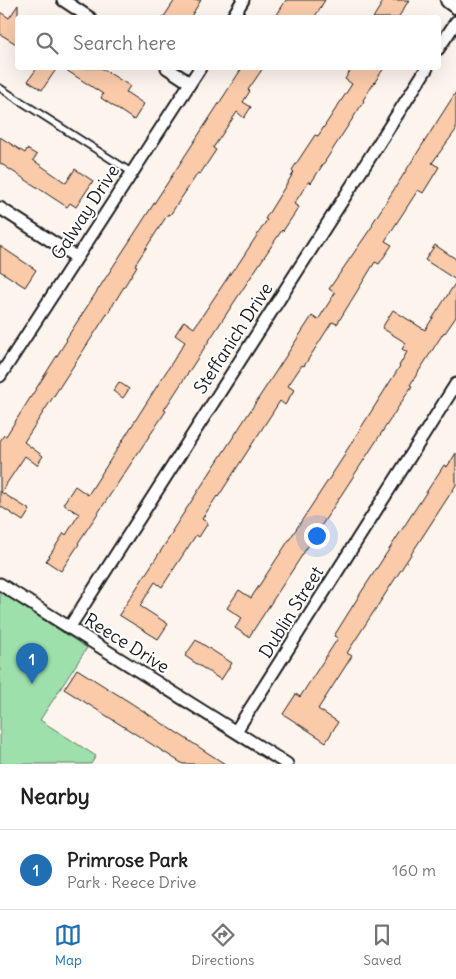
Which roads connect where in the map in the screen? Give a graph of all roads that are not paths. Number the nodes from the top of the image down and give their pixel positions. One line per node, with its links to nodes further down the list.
1 (63, 0): 5 (street)
2 (243, 0): 6 (street)
3 (449, 0): 4 (street)
4 (456, 5)
5 (86, 15)
6 (234, 15)
7 (456, 22): 8 (street)
8 (441, 44)
9 (169, 70): 12 (street)
10 (199, 70): 12 (street, Galway Drive)
11 (426, 70): 20 (street, Steffanich Drive)
12 (190, 83): 14 (street, Galway Drive)
13 (0, 88): 14 (lane)
14 (131, 172): 16 (street, Galway Drive)
15 (0, 208): 16 (street)
16 (76, 257): 17 (street, Galway Drive)
17 (0, 376)
18 (456, 384): 21 (street, Dublin Street)
19 (0, 584): 20 (street, Reece Drive)
20 (69, 628): 21 (street, Reece Drive)
21 (236, 731): 22 (street, Reece Drive)
22 (286, 764)

